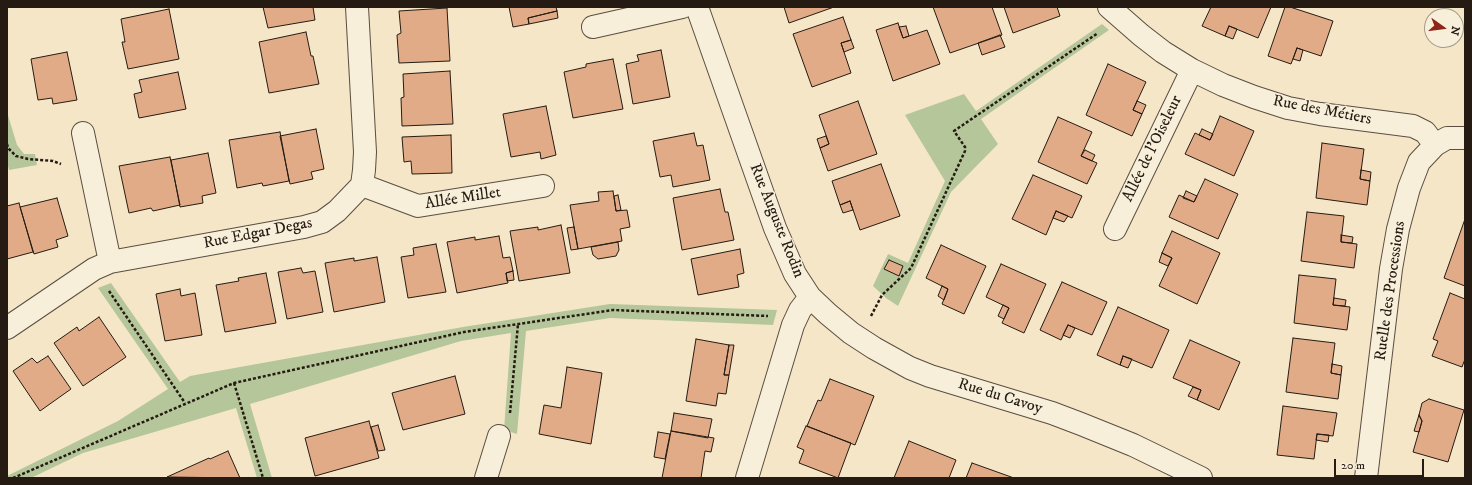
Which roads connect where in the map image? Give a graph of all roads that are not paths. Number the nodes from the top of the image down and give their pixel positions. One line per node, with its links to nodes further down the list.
1 (357, 7): 10 (street)
2 (682, 7): 5 (street)
3 (697, 7): 14 (street, Rue Auguste Rodin)
4 (1114, 12): 6 (street, Rue des Métiers)
5 (593, 27)
6 (1192, 70): 9 (street, Rue des Métiers); 12 (street, Allée de l'Oiseleur)
7 (83, 133): 13 (street)
8 (1465, 138): 9 (street, Ruelle des Processions)
9 (1435, 145): 20 (street, Ruelle des Processions)
10 (362, 185): 11 (street, Allée Millet); 13 (street, Rue Edgar Degas)
11 (544, 186)
12 (1115, 229)
13 (110, 262): 15 (street, Rue Edgar Degas)
14 (810, 297): 18 (street, Rue Auguste Rodin); 19 (street, Rue du Cavoy)
15 (7, 328)
16 (499, 436): 17 (street)
17 (486, 478)
18 (747, 478)
19 (1201, 478)
20 (1366, 478)

